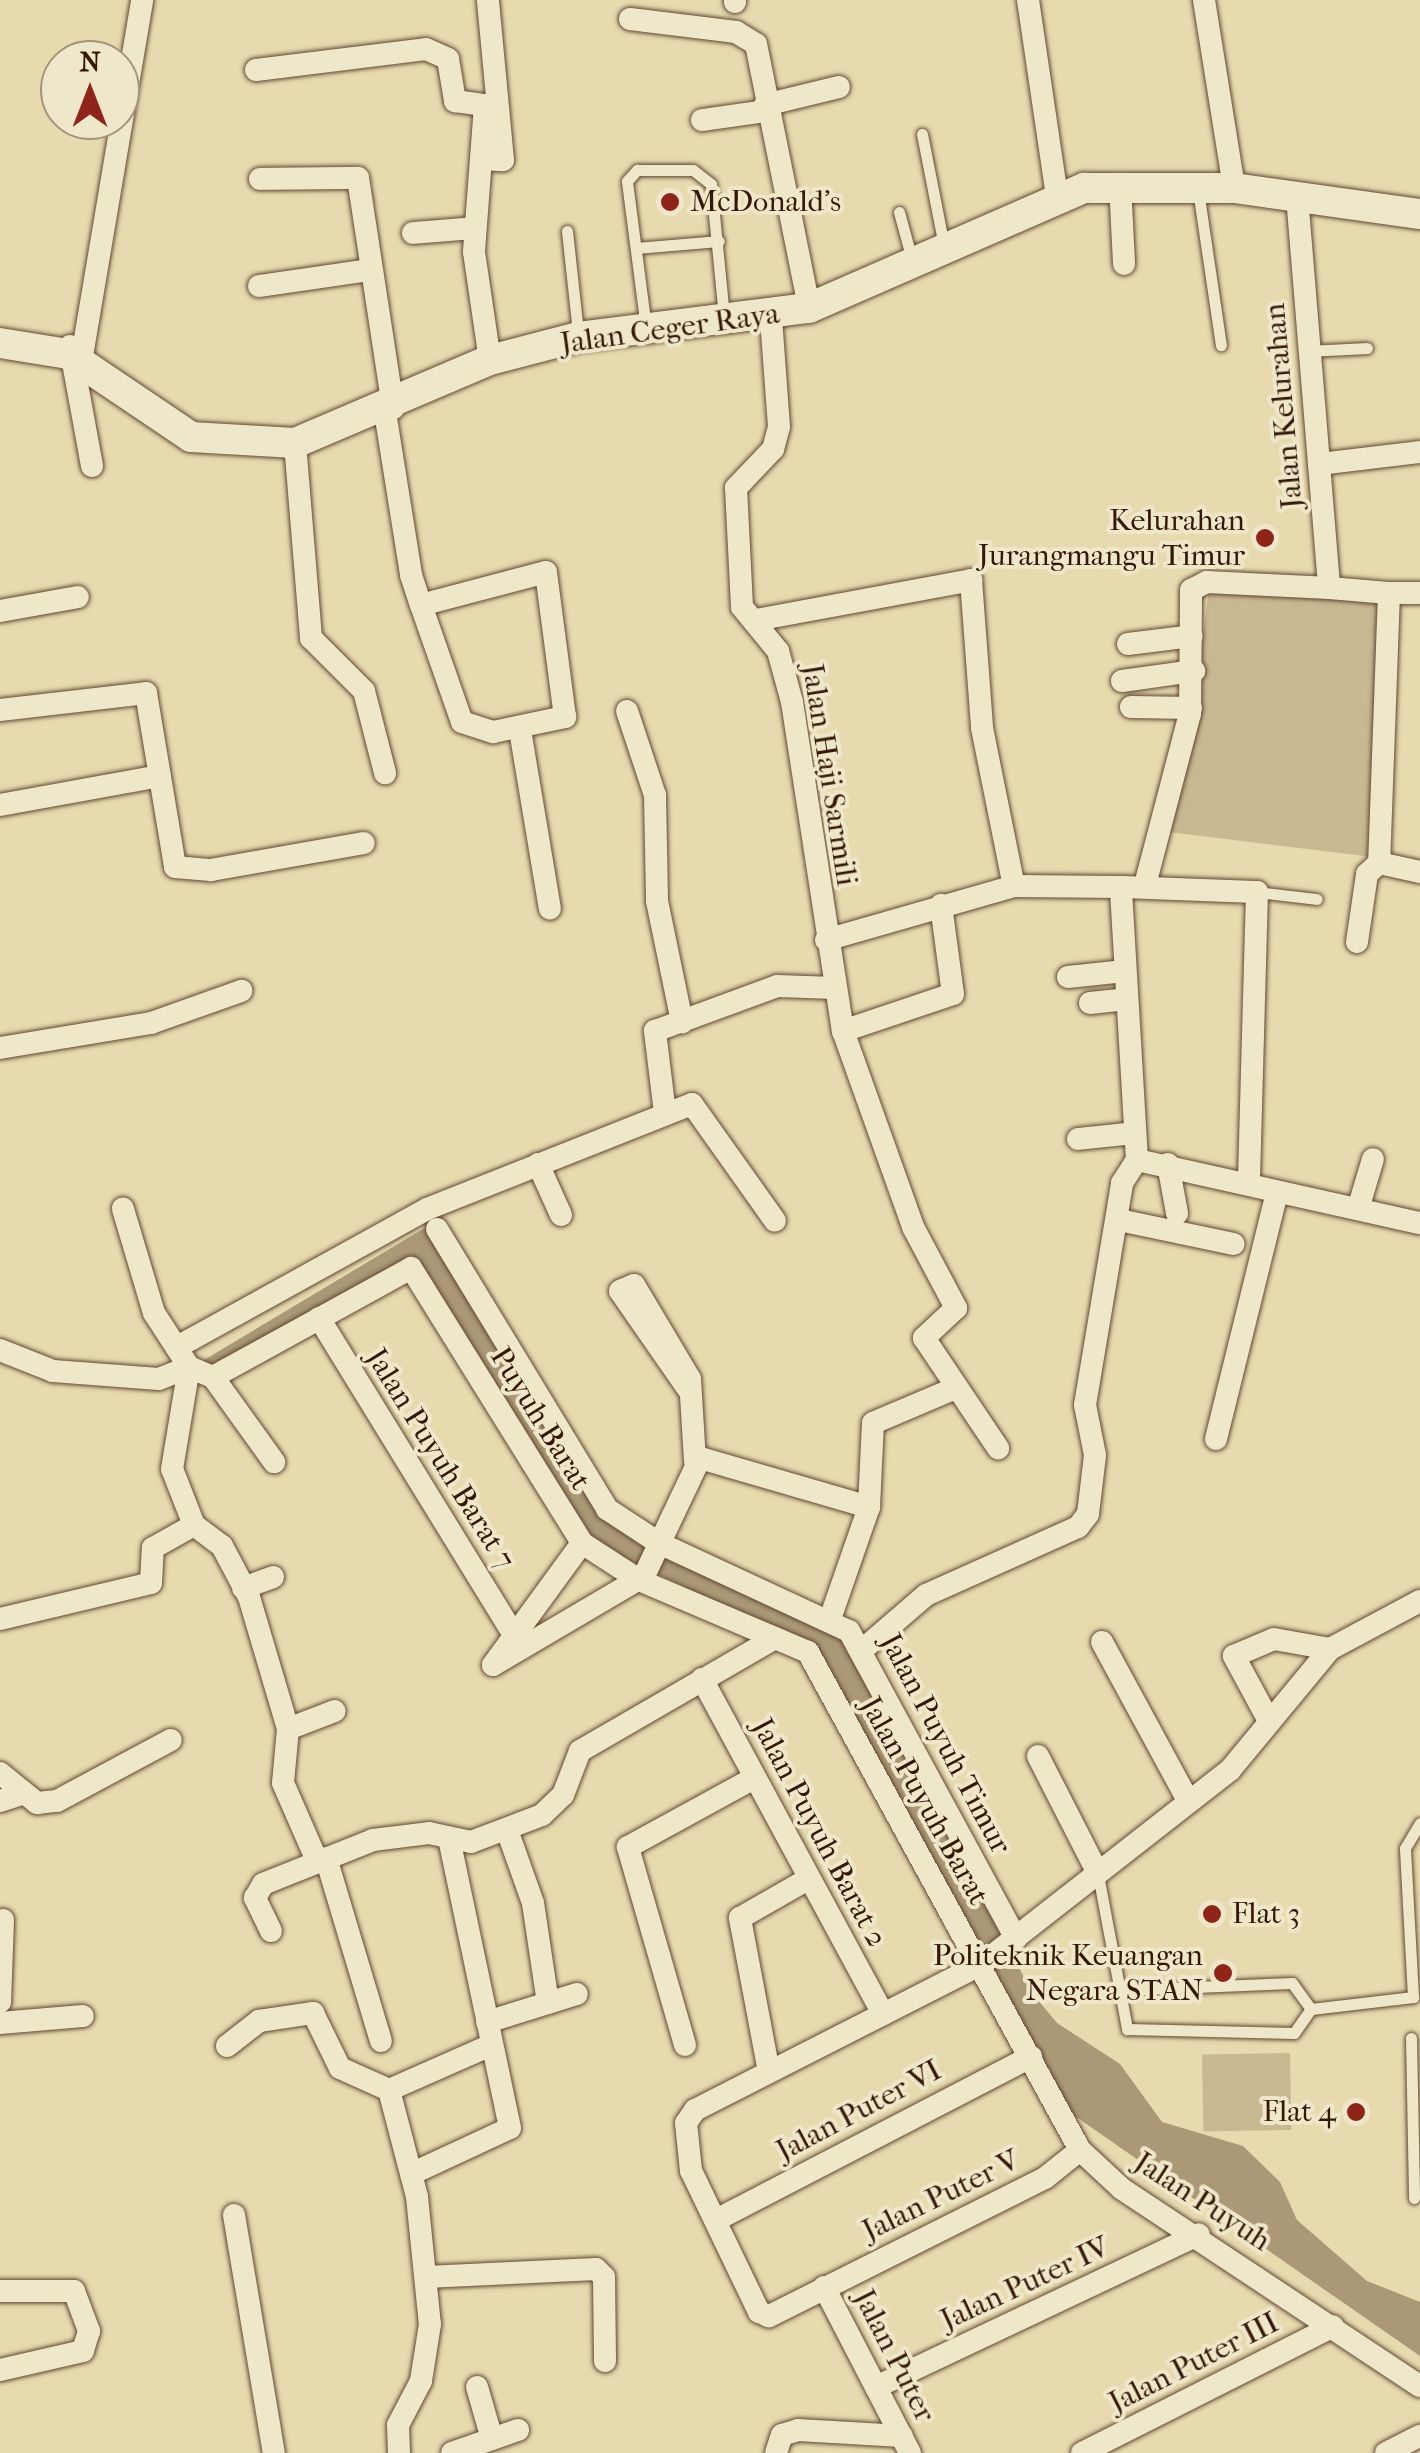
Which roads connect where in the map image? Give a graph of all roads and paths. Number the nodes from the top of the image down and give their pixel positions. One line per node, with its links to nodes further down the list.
1 (142, 0): 40 (street)
2 (488, 0): 11 (street)
3 (1028, 0): 17 (street)
4 (1204, 0): 15 (street)
5 (630, 18): 8 (street)
6 (256, 70): 11 (street)
7 (839, 87): 8 (street)
8 (765, 108): 9 (street); 30 (street)
9 (702, 120)
10 (922, 134): 25 (lane)
11 (481, 159): 20 (street)
12 (260, 179): 28 (street)
13 (1120, 184): 14 (main road, Jalan Ceger Raya); 17 (main road, Jalan Ceger Raya); 27 (street)
14 (1198, 186): 15 (main road, Jalan Ceger Raya); 36 (lane)
15 (1234, 188): 16 (main road, Jalan Ceger Raya)
16 (1297, 196): 19 (main road, Jalan Ceger Raya); 38 (street, Jalan Kelurahan)
17 (1057, 197): 25 (main road, Jalan Ceger Raya)
18 (899, 212): 26 (lane)
19 (1420, 214)
20 (475, 228): 22 (street); 39 (street)
21 (568, 231): 34 (lane)
22 (414, 233)
23 (719, 241): 24 (lane); 24 (lane); 32 (lane)
24 (636, 248): 33 (lane)
25 (945, 250): 26 (main road, Jalan Ceger Raya)
26 (913, 264): 30 (main road, Jalan Ceger Raya)
27 (1124, 264)
28 (370, 270): 29 (street); 41 (street)
29 (259, 286)
30 (809, 308): 31 (main road, Jalan Ceger Raya)
31 (771, 318): 32 (main road, Jalan Ceger Raya); 52 (street, Jalan Haji Sarmili)
32 (724, 326): 33 (main road, Jalan Ceger Raya)
33 (646, 332): 34 (main road, Jalan Ceger Raya)
34 (578, 338): 39 (main road, Jalan Ceger Raya)
35 (0, 343): 40 (main road, Jalan Ceger Raya)
36 (1220, 344)
37 (1367, 348): 38 (lane)
38 (1308, 351): 44 (street, Jalan Kelurahan)
39 (490, 360): 41 (main road, Jalan Ceger Raya)
40 (74, 363): 42 (main road, Jalan Ceger Raya); 45 (street)
41 (389, 410): 42 (main road, Jalan Ceger Raya); 50 (street)
42 (295, 443): 62 (street)
43 (1420, 452): 44 (street)
44 (1319, 464): 46 (street, Jalan Kelurahan)
45 (92, 466)
46 (1329, 588): 47 (street); 53 (street)
47 (1389, 593): 48 (street); 66 (street)
48 (1420, 593)
49 (78, 597): 51 (street)
50 (421, 605): 61 (street); 61 (street)
51 (0, 611)
52 (756, 620): 69 (street); 75 (street, Jalan Haji Sarmili)
53 (1192, 636): 54 (street); 55 (street)
54 (1128, 644)
55 (1194, 671): 56 (street); 58 (street)
56 (1122, 681)
57 (1131, 707): 58 (street)
58 (1190, 708): 68 (street)
59 (0, 710): 63 (street)
60 (627, 711): 83 (street)
61 (520, 730): 74 (street)
62 (386, 773)
63 (160, 776): 64 (street); 65 (street)
64 (0, 805)
65 (364, 843)
66 (1379, 859): 67 (street); 76 (street)
67 (1420, 872)
68 (1145, 885): 70 (street); 71 (street)
69 (1014, 886): 70 (street); 73 (street)
70 (1120, 887): 77 (street)
71 (1257, 892): 72 (lane); 93 (street)
72 (1316, 899)
73 (941, 905): 75 (street); 84 (street)
74 (550, 909)
75 (826, 940): 79 (street, Jalan Haji Sarmili)
76 (1356, 942)
77 (1126, 971): 78 (street); 81 (street)
78 (1068, 977)
79 (835, 988): 83 (street); 84 (street, Jalan Haji Sarmili)
80 (241, 991): 85 (street)
81 (1127, 999): 82 (street); 87 (street)
82 (1090, 1003)
83 (682, 1022): 86 (street)
84 (842, 1031): 109 (street, Jalan Haji Sarmili)
85 (0, 1048)
86 (666, 1113): 91 (street); 100 (street)
87 (1135, 1133): 88 (street); 90 (street)
88 (1078, 1139)
89 (1373, 1158): 96 (street)
90 (1137, 1160): 92 (street); 99 (street)
91 (538, 1164): 98 (street); 105 (street)
92 (1168, 1164): 93 (street); 97 (street)
93 (1248, 1183): 94 (street)
94 (1277, 1192): 96 (street); 111 (street)
95 (123, 1209): 105 (street)
96 (1358, 1209): 101 (street)
97 (1176, 1213)
98 (561, 1215)
99 (1119, 1220): 103 (street); 129 (street)
100 (775, 1222)
101 (1420, 1223)
102 (437, 1229): 118 (street, Jalan Puyuh Timur)
103 (1234, 1244)
104 (319, 1318): 108 (street); 117 (street, Puyuh Barat); 125 (street, Jalan Puyuh Barat 7)
105 (179, 1346): 107 (street)
106 (0, 1350): 107 (street)
107 (190, 1368): 108 (street); 116 (street)
108 (213, 1377): 114 (street)
109 (956, 1388): 112 (street); 115 (street)
110 (688, 1389): 113 (street)
111 (1216, 1440)
112 (998, 1448)
113 (696, 1461): 115 (street); 118 (street)
114 (274, 1462)
115 (869, 1507): 124 (street)
116 (194, 1524): 121 (street); 123 (street)
117 (582, 1543): 120 (street, Puyuh Barat); 125 (street)
118 (658, 1546): 120 (street); 124 (street, Jalan Puyuh Timur)
119 (273, 1577): 121 (street)
120 (641, 1578): 125 (street); 126 (street, Jalan Puyuh Barat)
121 (244, 1588): 133 (street)
122 (1420, 1601): 128 (street)
123 (0, 1619)
124 (830, 1619): 129 (street, Jalan Puyuh Timur)
125 (511, 1630)
126 (775, 1638): 130 (street); 150 (street, Jalan Puyuh Barat)
127 (1102, 1642): 140 (street)
128 (1330, 1649): 132 (street); 132 (street)
129 (861, 1650): 149 (street, Jalan Puyuh Timur)
130 (702, 1680): 137 (street, Jalan Puyuh Barat 2); 142 (street)
131 (335, 1711): 133 (street)
132 (1268, 1719): 140 (street)
133 (288, 1729): 144 (street)
134 (171, 1740): 138 (street)
135 (1038, 1756): 145 (street)
136 (0, 1774): 138 (street)
137 (754, 1778): 146 (street, Jalan Puyuh Barat 2); 162 (street)
138 (24, 1793): 139 (street)
139 (0, 1801)
140 (1189, 1802): 145 (street)
141 (1420, 1823): 155 (lane)
142 (507, 1830): 143 (street); 154 (street)
143 (449, 1839): 144 (street); 159 (street)
144 (321, 1860): 148 (street); 161 (street)
145 (1098, 1873): 149 (street); 151 (lane)
146 (808, 1878): 156 (street, Jalan Puyuh Barat 2); 165 (street)
147 (2, 1920): 153 (street)
148 (270, 1931)
149 (1013, 1941): 150 (street)
150 (981, 1963): 156 (street); 164 (street, Jalan Puyuh)
151 (1122, 1990): 155 (lane); 155 (lane)
152 (577, 1994): 154 (street)
153 (0, 2002)
154 (548, 2003): 159 (street)
155 (1311, 2009)
156 (883, 2014): 165 (street)
157 (83, 2016): 158 (street)
158 (0, 2023)
159 (489, 2034): 166 (street); 169 (street)
160 (1411, 2038): 168 (lane)
161 (380, 2041)
162 (685, 2045)
163 (227, 2046): 166 (street)
164 (1031, 2057): 167 (street, Jalan Puyuh); 172 (street, Jalan Puter VI)
165 (769, 2072): 172 (street)
166 (389, 2090): 169 (street)
167 (1080, 2150): 173 (street, Jalan Puyuh); 175 (street, Jalan Puter V)
168 (1417, 2170): 170 (lane)
169 (412, 2174): 174 (street)
170 (1414, 2198)
171 (234, 2215): 188 (street)
172 (716, 2220): 175 (street, Jalan Puter V)
173 (1199, 2234): 177 (street, Jalan Puyuh); 181 (street, Jalan Puter IV)
174 (426, 2276): 178 (street); 189 (street)
175 (824, 2287): 181 (street, Jalan Puter)
176 (0, 2291): 179 (street)
177 (1333, 2326): 180 (street, Jalan Puyuh); 191 (street, Jalan Puter III)
178 (605, 2362)
179 (0, 2370)
180 (1420, 2386)
181 (876, 2387): 187 (street, Jalan Puter)
182 (476, 2388): 185 (street)
183 (518, 2430): 185 (street)
184 (1420, 2436): 192 (street)
185 (492, 2439): 190 (street)
186 (782, 2442): 187 (street)
187 (906, 2445)
188 (274, 2453)
189 (399, 2453)
190 (452, 2453)
191 (1082, 2453)
192 (1386, 2453)

